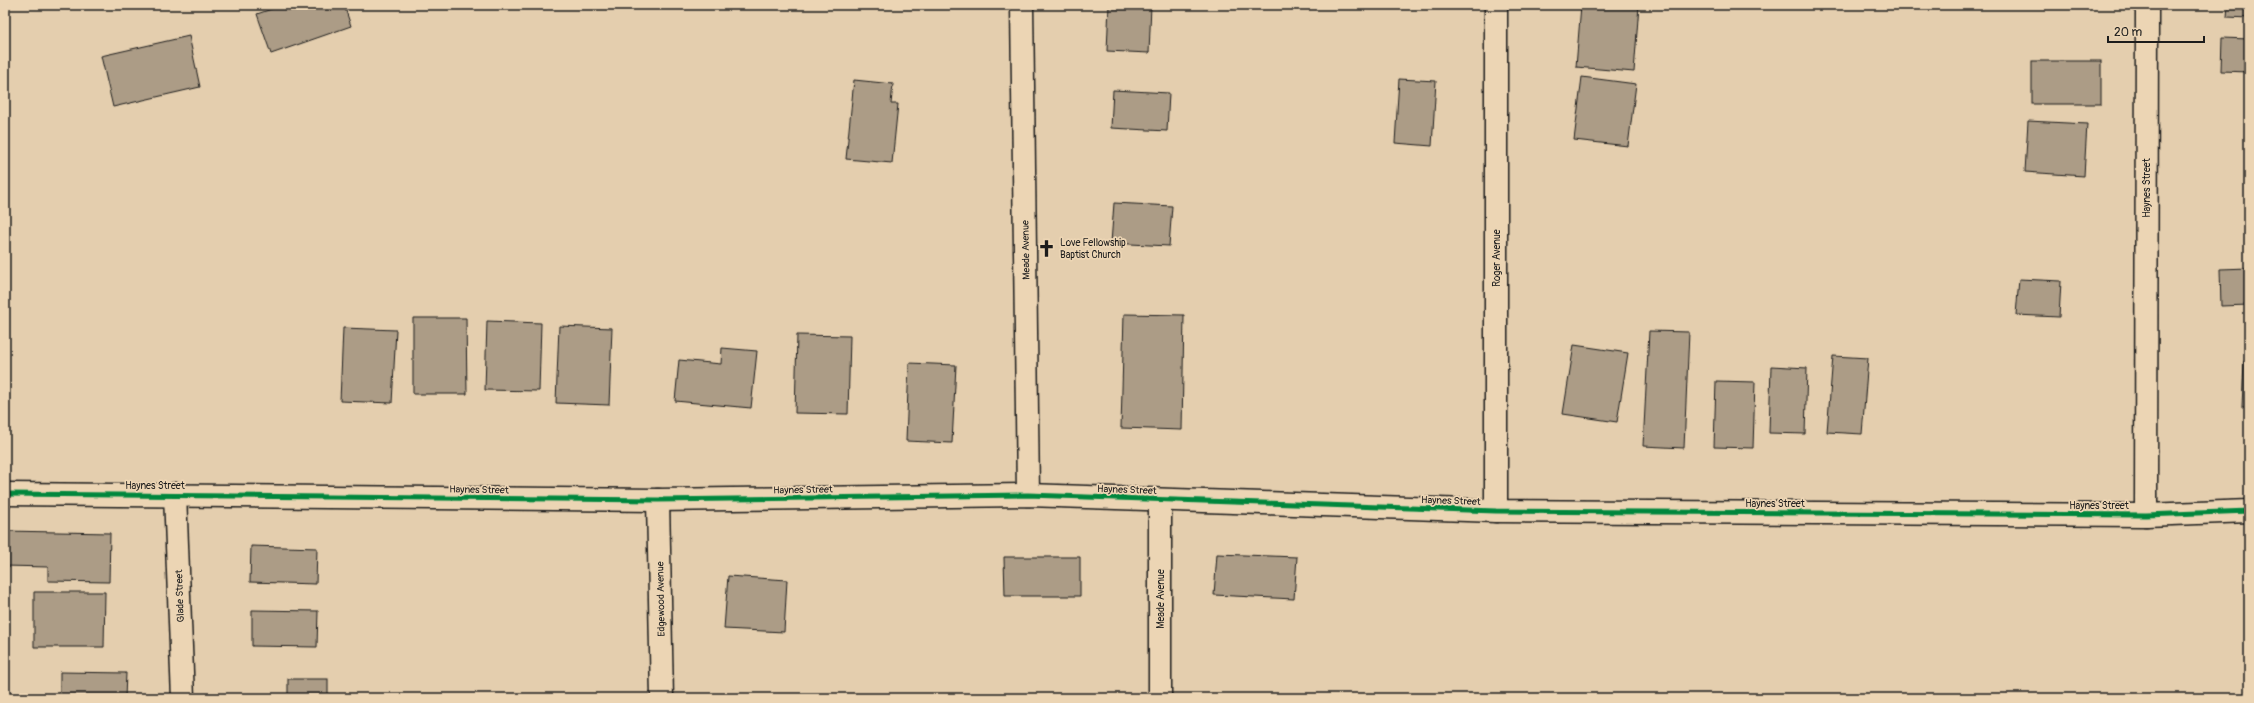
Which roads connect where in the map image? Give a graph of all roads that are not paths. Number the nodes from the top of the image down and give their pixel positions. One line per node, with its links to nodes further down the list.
1 (1022, 5): 6 (street, Meade Avenue)
2 (1496, 5): 9 (street, Roger Avenue)
3 (2147, 5): 11 (street, Haynes Street)
4 (5, 494): 5 (street, Haynes Street)
5 (175, 494): 7 (street, Haynes Street); 12 (street, Glade Street)
6 (1028, 495): 7 (street, Haynes Street); 8 (street, Haynes Street)
7 (658, 500): 13 (street, Edgewood Avenue)
8 (1160, 500): 9 (street, Haynes Street); 14 (street, Meade Avenue)
9 (1496, 511): 11 (street, Haynes Street)
10 (2249, 511): 11 (street, Haynes Street)
11 (2146, 515)
12 (183, 698)
13 (662, 698)
14 (1160, 698)

